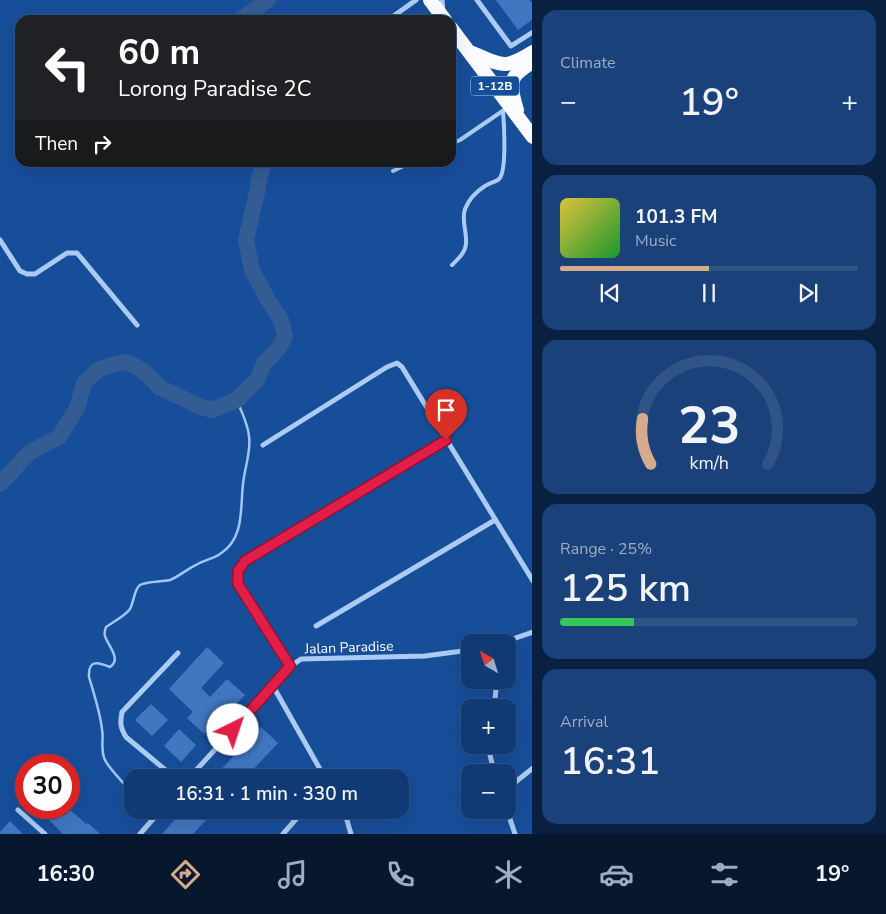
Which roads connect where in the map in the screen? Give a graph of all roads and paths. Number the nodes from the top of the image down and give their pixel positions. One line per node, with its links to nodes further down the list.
1 (416, 0): 5 (street)
2 (430, 0): 6 (highway)
3 (442, 0): 7 (street)
4 (477, 0): 10 (street)
5 (395, 15)
6 (441, 15)
7 (444, 15)
8 (532, 32): 10 (street)
9 (456, 35): 11 (highway, 1-12B)
10 (511, 46): 12 (street)
11 (469, 52): 12 (highway); 13 (highway, 1-12B)
12 (528, 57): 14 (highway)
13 (506, 108): 14 (highway, 1-12B); 16 (lane); 20 (lane)
14 (520, 120): 15 (highway, 1-12B)
15 (532, 137)
16 (456, 142)
17 (401, 167): 18 (lane)
18 (393, 171)
19 (0, 240): 21 (street)
20 (452, 265)
21 (137, 325)
22 (446, 440): 23 (street); 24 (street); 31 (street)
23 (263, 445)
24 (495, 520): 25 (street); 26 (street)
25 (532, 581)
26 (316, 626)
27 (532, 632): 28 (street)
28 (516, 638)
29 (461, 651): 31 (street, Jalan Paradise)
30 (178, 653): 34 (street)
31 (290, 666): 32 (street, Jalan Paradise)
32 (273, 686): 35 (street, Jalan Paradise); 36 (street)
33 (532, 768): 37 (street)
34 (163, 769)
35 (197, 769)
36 (320, 769)
37 (516, 781)
38 (28, 819): 43 (street)
39 (153, 819): 44 (street)
40 (296, 819): 45 (street)
41 (347, 819): 46 (street)
42 (510, 819): 47 (street)
43 (45, 834)
44 (140, 834)
45 (283, 834)
46 (351, 834)
47 (515, 834)

